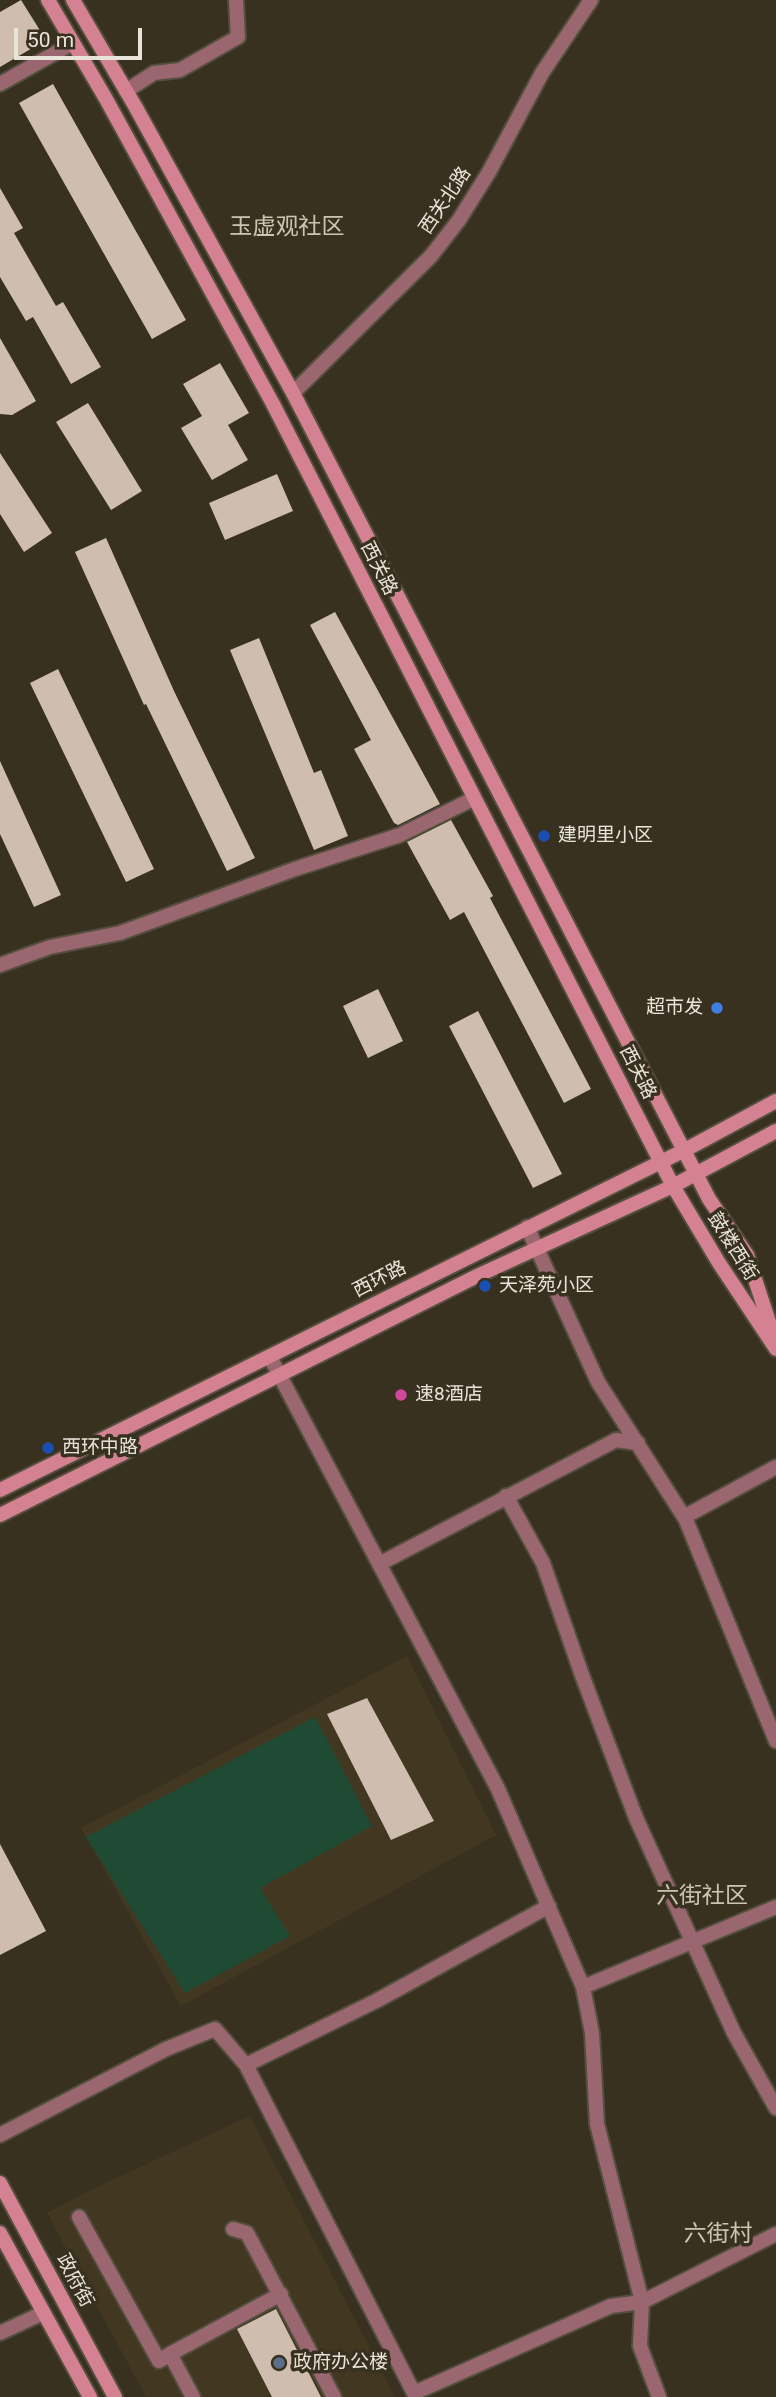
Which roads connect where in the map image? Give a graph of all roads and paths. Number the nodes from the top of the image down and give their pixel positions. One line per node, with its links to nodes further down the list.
1 (48, 0): 5 (main road, 西关路)
2 (73, 0): 7 (main road, 西关路)
3 (236, 0): 7 (street)
4 (591, 0): 8 (street, 西关北路)
5 (73, 43): 6 (street); 9 (main road, 西关路)
6 (0, 84)
7 (126, 91): 8 (main road, 西关路)
8 (293, 393): 13 (main road, 西关路)
9 (473, 799): 10 (street); 14 (main road, 西关路)
10 (0, 965)
11 (776, 1101): 13 (main road, 西环路)
12 (776, 1131): 15 (main road, 西环路)
13 (685, 1150): 14 (main road, 西环路); 15 (main road, 鼓楼西街)
14 (660, 1163): 16 (main road, 鼓楼西街); 17 (main road, 西环路)
15 (696, 1173): 16 (main road, 西环路); 19 (main road, 鼓楼西街)
16 (673, 1186): 18 (main road, 西环路); 19 (main road, 鼓楼西街)
17 (527, 1227): 18 (street); 20 (main road, 西环路)
18 (536, 1248): 21 (main road, 西环路); 22 (street)
19 (776, 1347)
20 (270, 1357): 21 (street); 24 (main road, 西环路)
21 (279, 1376): 26 (main road, 西环路); 28 (street)
22 (638, 1443): 25 (street); 27 (street)
23 (776, 1467): 27 (street)
24 (0, 1490)
25 (506, 1496): 28 (street); 32 (street)
26 (0, 1516)
27 (684, 1517): 29 (street)
28 (379, 1564): 30 (street)
29 (776, 1741)
30 (549, 1906): 33 (street); 34 (street)
31 (776, 1907): 32 (street)
32 (692, 1942): 33 (street); 35 (street)
33 (583, 1987): 43 (street)
34 (246, 2065): 36 (street); 47 (street)
35 (776, 2108)
36 (0, 2135)
37 (0, 2183): 49 (main road, 政府街)
38 (79, 2217): 46 (street)
39 (233, 2229): 42 (street)
40 (0, 2233): 44 (main road)
41 (776, 2234): 43 (street)
42 (281, 2294): 46 (street); 51 (street)
43 (642, 2302): 47 (street); 52 (street)
44 (43, 2313): 45 (street); 48 (main road)
45 (0, 2333)
46 (170, 2354): 50 (street)
47 (415, 2395)
48 (90, 2397)
49 (115, 2397)
50 (193, 2397)
51 (334, 2397)
52 (659, 2397)

